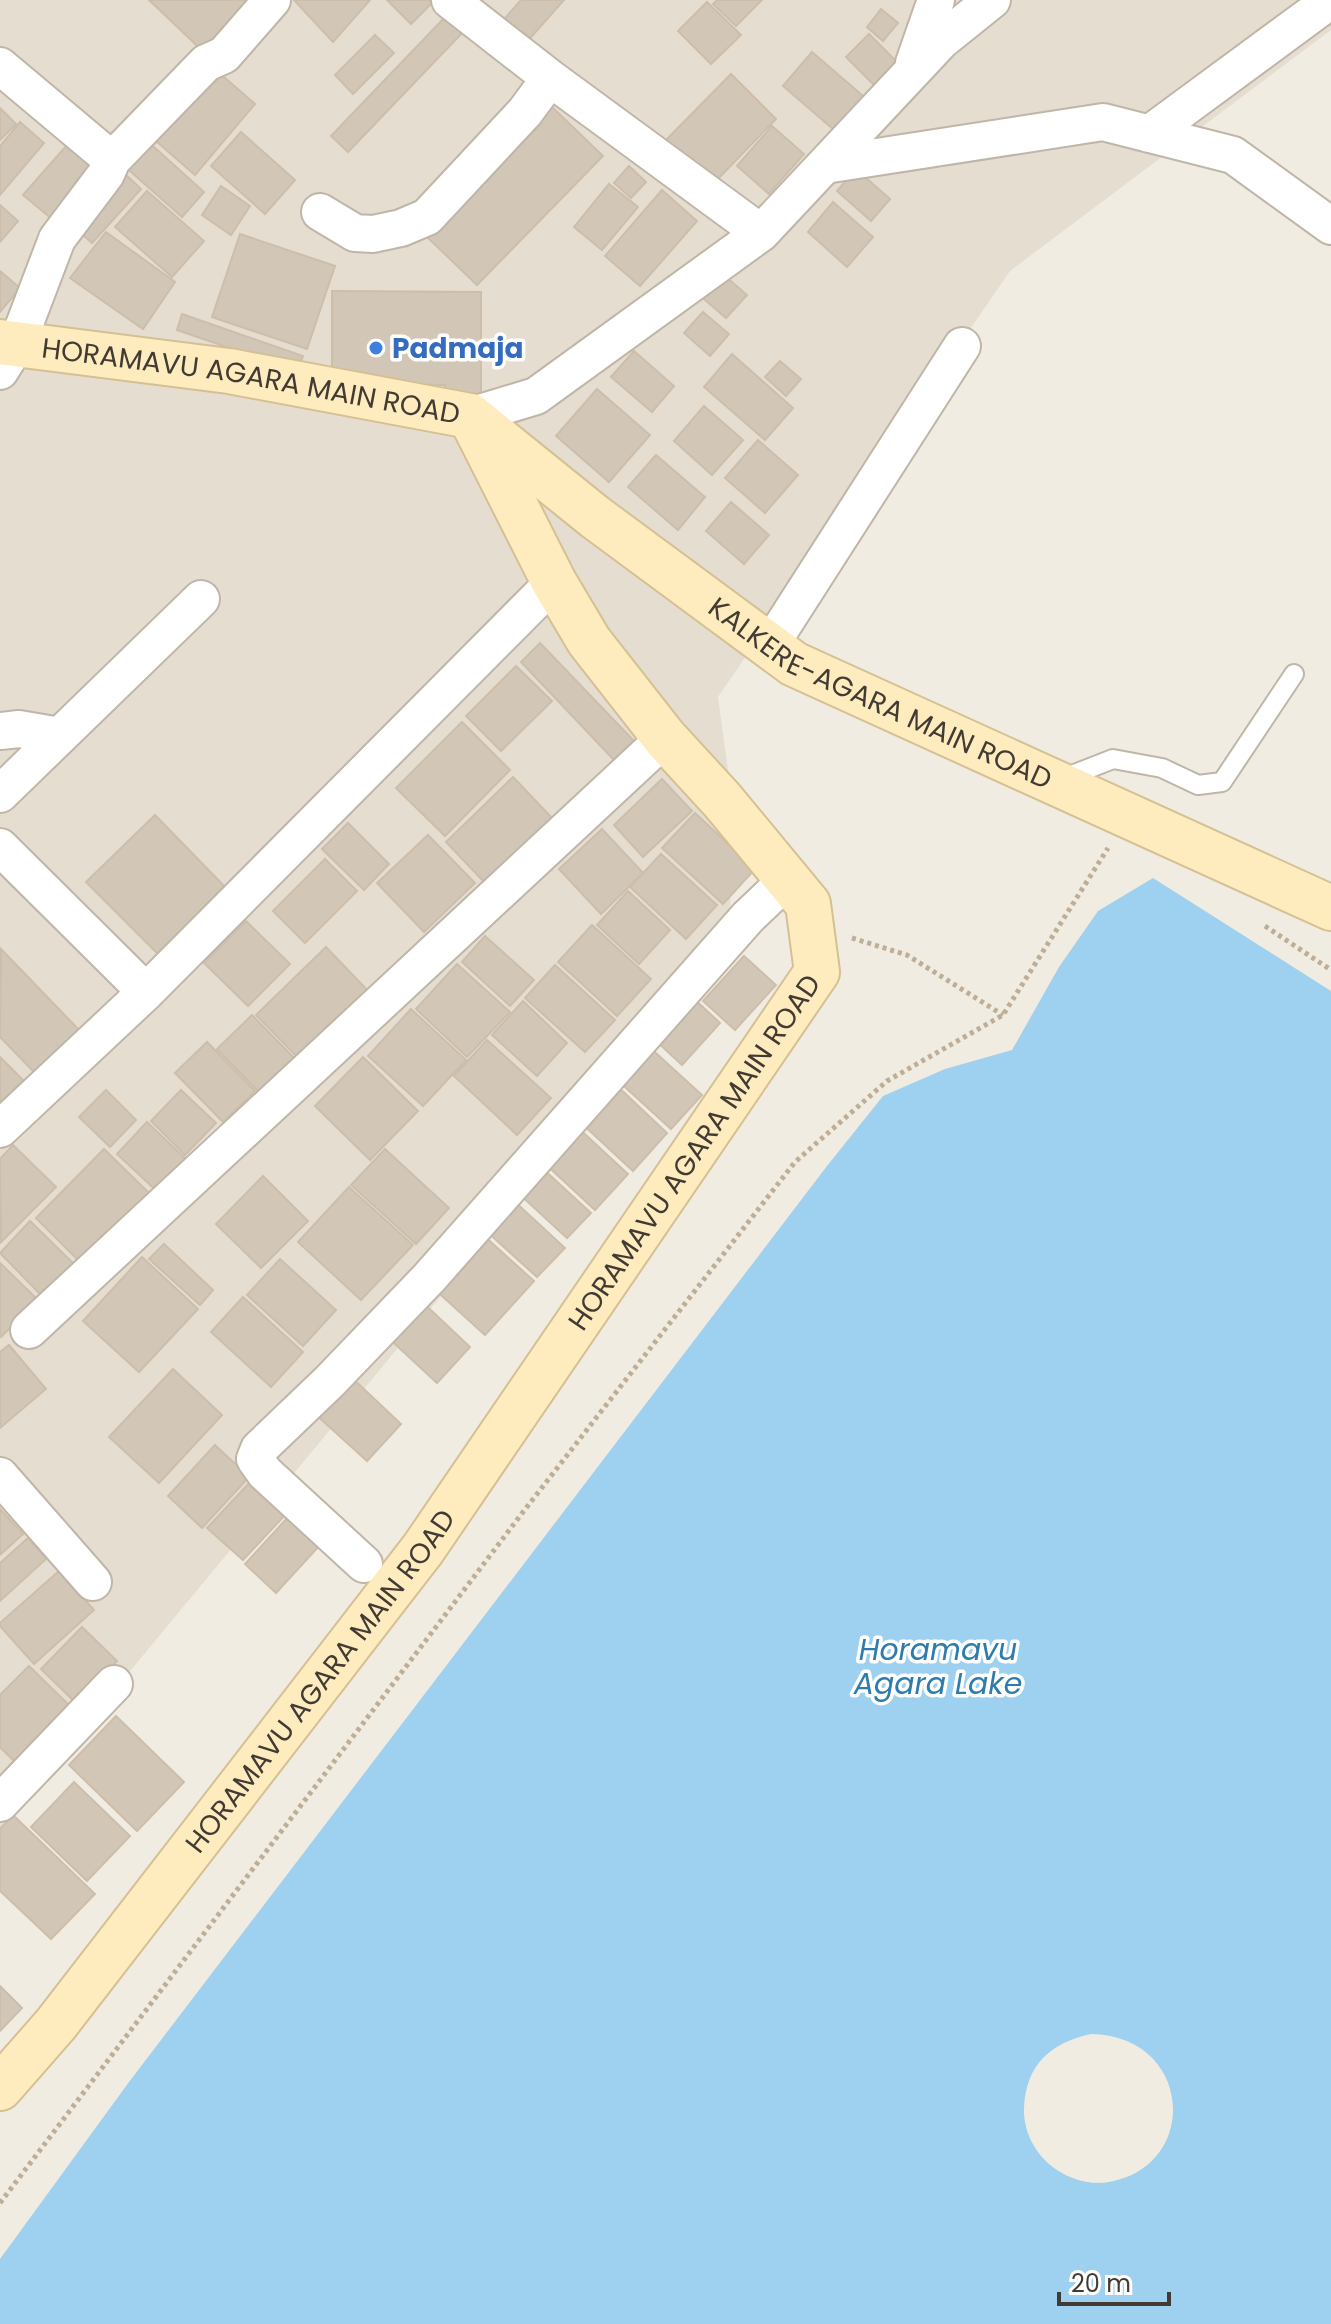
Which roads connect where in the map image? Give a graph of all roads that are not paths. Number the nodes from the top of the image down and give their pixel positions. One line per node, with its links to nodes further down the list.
1 (272, 0): 10 (street)
2 (450, 0): 8 (street)
3 (936, 0): 7 (street)
4 (992, 0): 7 (street)
5 (1331, 0): 9 (street)
6 (0, 66): 10 (street)
7 (911, 72): 11 (street)
8 (550, 78): 12 (street); 14 (street)
9 (1149, 134): 11 (street); 13 (street)
10 (112, 160): 16 (street)
11 (825, 165): 14 (street)
12 (320, 212)
13 (1331, 226)
14 (761, 233): 17 (street)
15 (962, 346): 20 (street)
16 (6, 352): 17 (street, HORAMAVU AGARA MAIN ROAD)
17 (470, 416): 18 (street, HORAMAVU AGARA MAIN ROAD); 20 (street, KALKERE-AGARA MAIN ROAD)
18 (554, 582): 24 (street, HORAMAVU AGARA MAIN ROAD); 30 (street)
19 (201, 599): 23 (street)
20 (769, 647): 25 (street, KALKERE-AGARA MAIN ROAD)
21 (1294, 674): 25 (lane)
22 (0, 731): 23 (street)
23 (60, 736): 26 (street)
24 (665, 738): 28 (street, HORAMAVU AGARA MAIN ROAD); 32 (street)
25 (1055, 782): 29 (street, KALKERE-AGARA MAIN ROAD)
26 (0, 794)
27 (0, 847): 30 (street)
28 (789, 878): 34 (street); 38 (street, HORAMAVU AGARA MAIN ROAD)
29 (1331, 908)
30 (146, 992): 31 (street)
31 (0, 1129)
32 (29, 1330)
33 (0, 1476): 35 (street)
34 (364, 1564)
35 (93, 1582)
36 (114, 1684): 37 (street)
37 (0, 1803)
38 (0, 2088)

